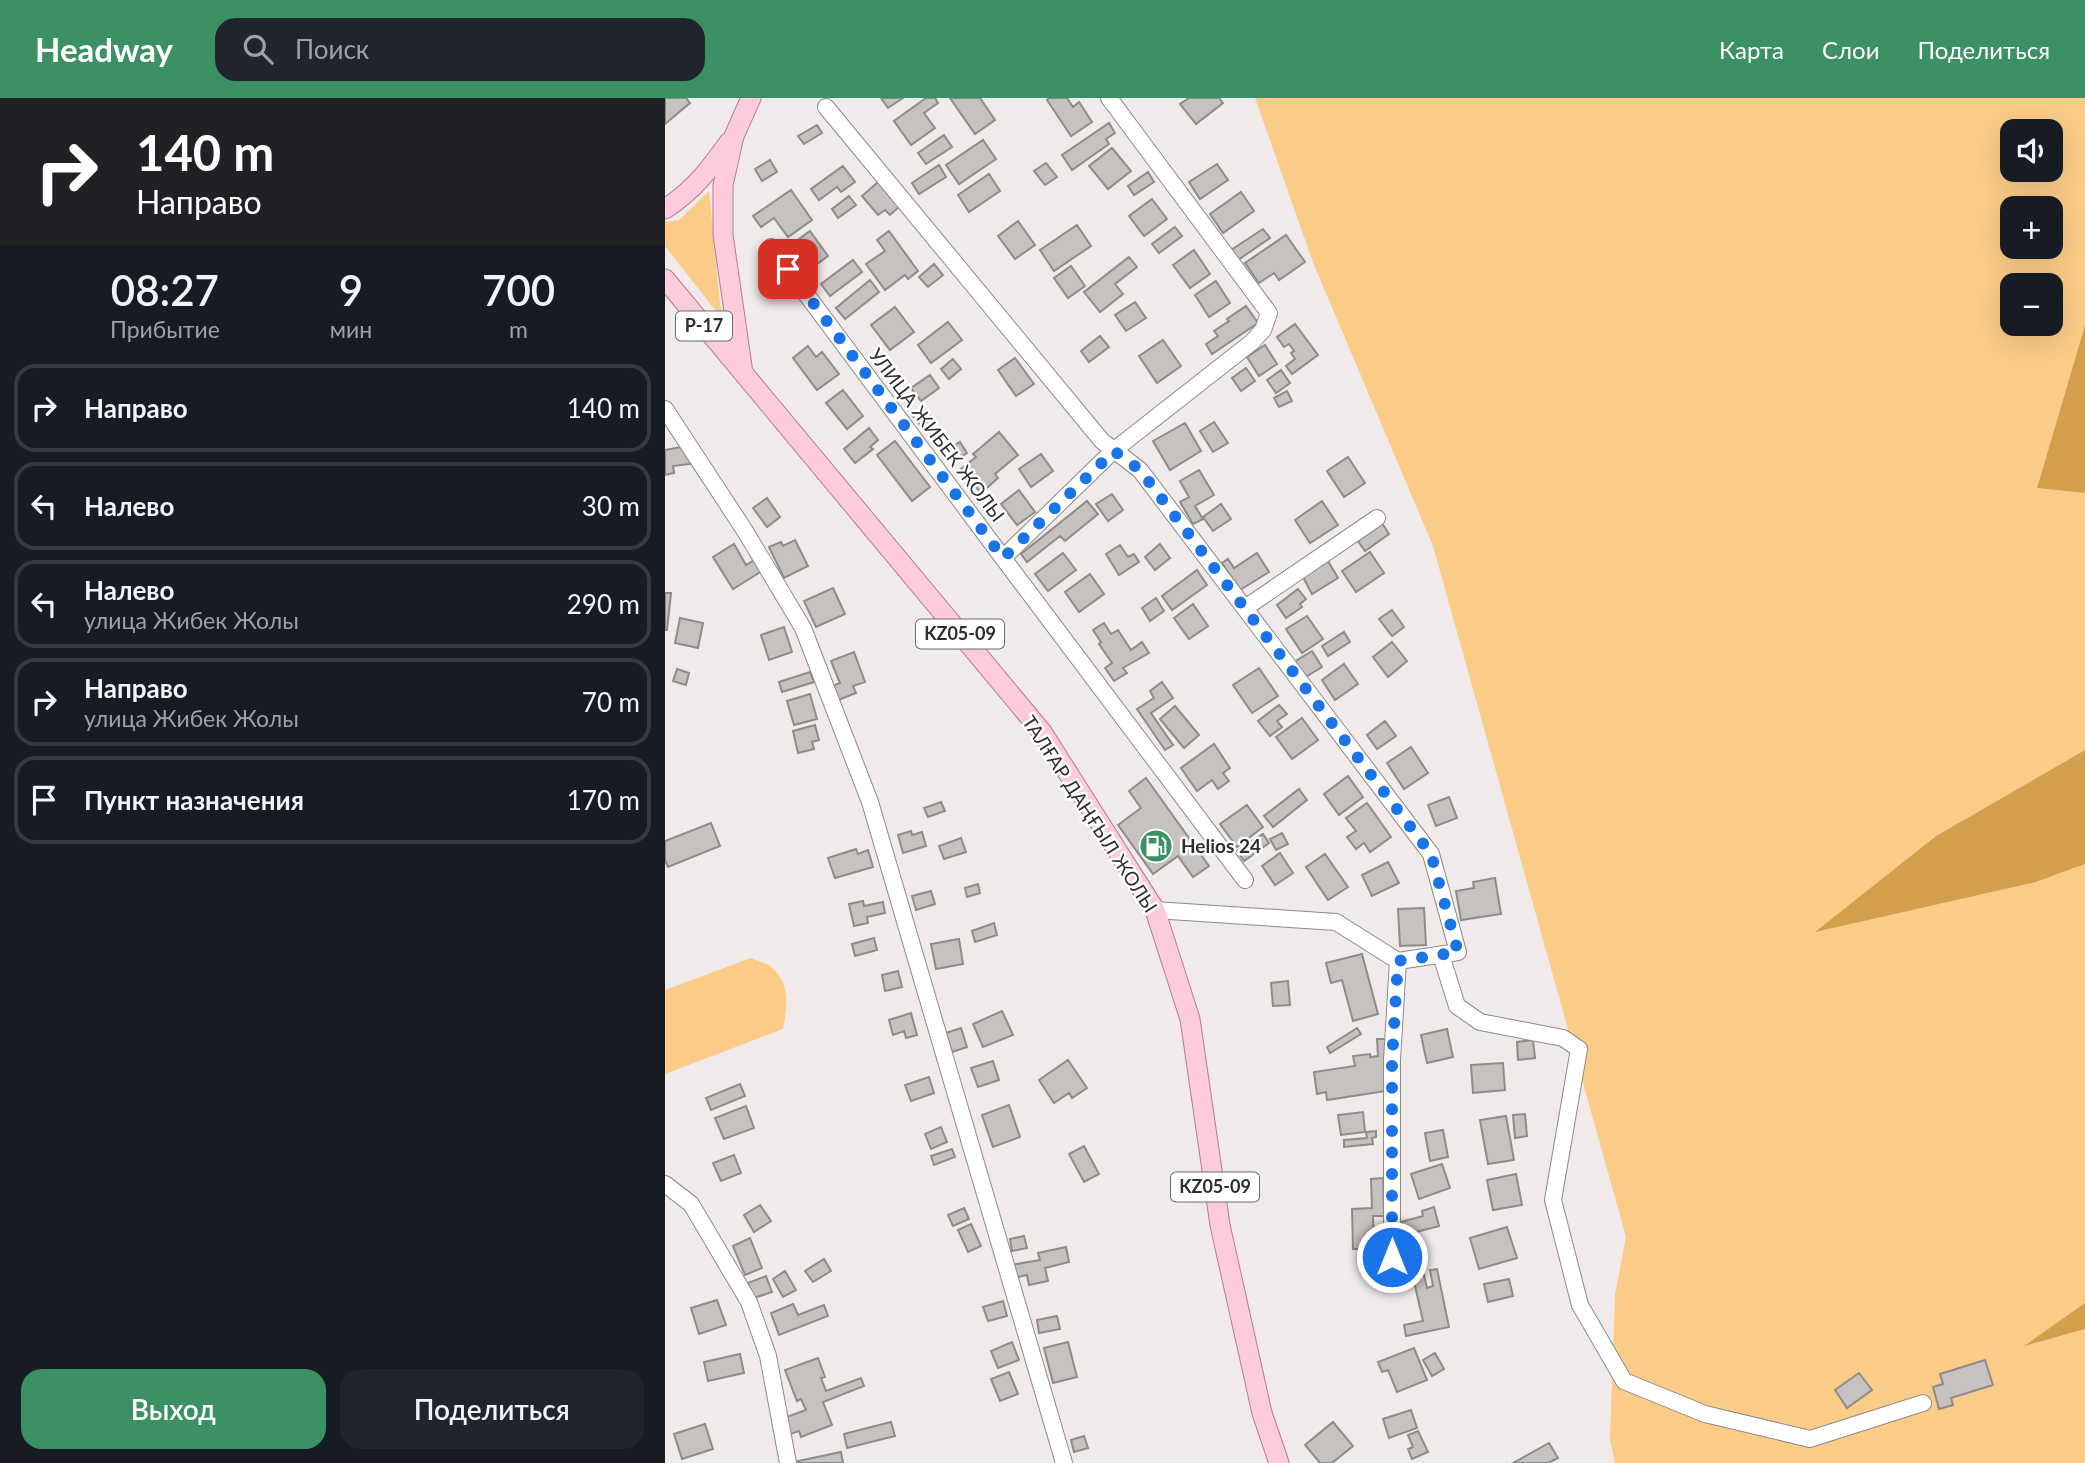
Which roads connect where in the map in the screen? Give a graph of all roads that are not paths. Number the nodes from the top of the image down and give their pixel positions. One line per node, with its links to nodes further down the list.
1 (751, 98): 4 (main road)
2 (1109, 98): 10 (street, УЛИЦА ЖИБЕК ЖОЛЫ)
3 (826, 107): 10 (street)
4 (734, 136): 5 (main road); 8 (main road)
5 (665, 209)
6 (771, 247): 12 (street, УЛИЦА ЖИБЕК ЖОЛЫ)
7 (665, 279): 8 (main road, ТАЛҒАР ДАҢҒЫЛ ЖОЛЫ / P-17)
8 (743, 374): 15 (main road, ТАЛҒАР ДАҢҒЫЛ ЖОЛЫ / KZ05-09)
9 (665, 409): 22 (street)
10 (1114, 451): 12 (street, УЛИЦА ЖИБЕК ЖОЛЫ); 13 (street)
11 (1377, 519): 13 (street)
12 (1003, 558): 14 (street)
13 (1245, 608): 16 (street)
14 (1245, 880)
15 (1155, 910): 17 (street); 23 (main road, ТАЛҒАР ДАҢҒЫЛ ЖОЛЫ / KZ05-09)
16 (1441, 955): 17 (street); 20 (street)
17 (1398, 961): 19 (street)
18 (665, 1184): 21 (street)
19 (1392, 1257)
20 (1923, 1403)
21 (788, 1463)
22 (1064, 1463)
23 (1279, 1463)

